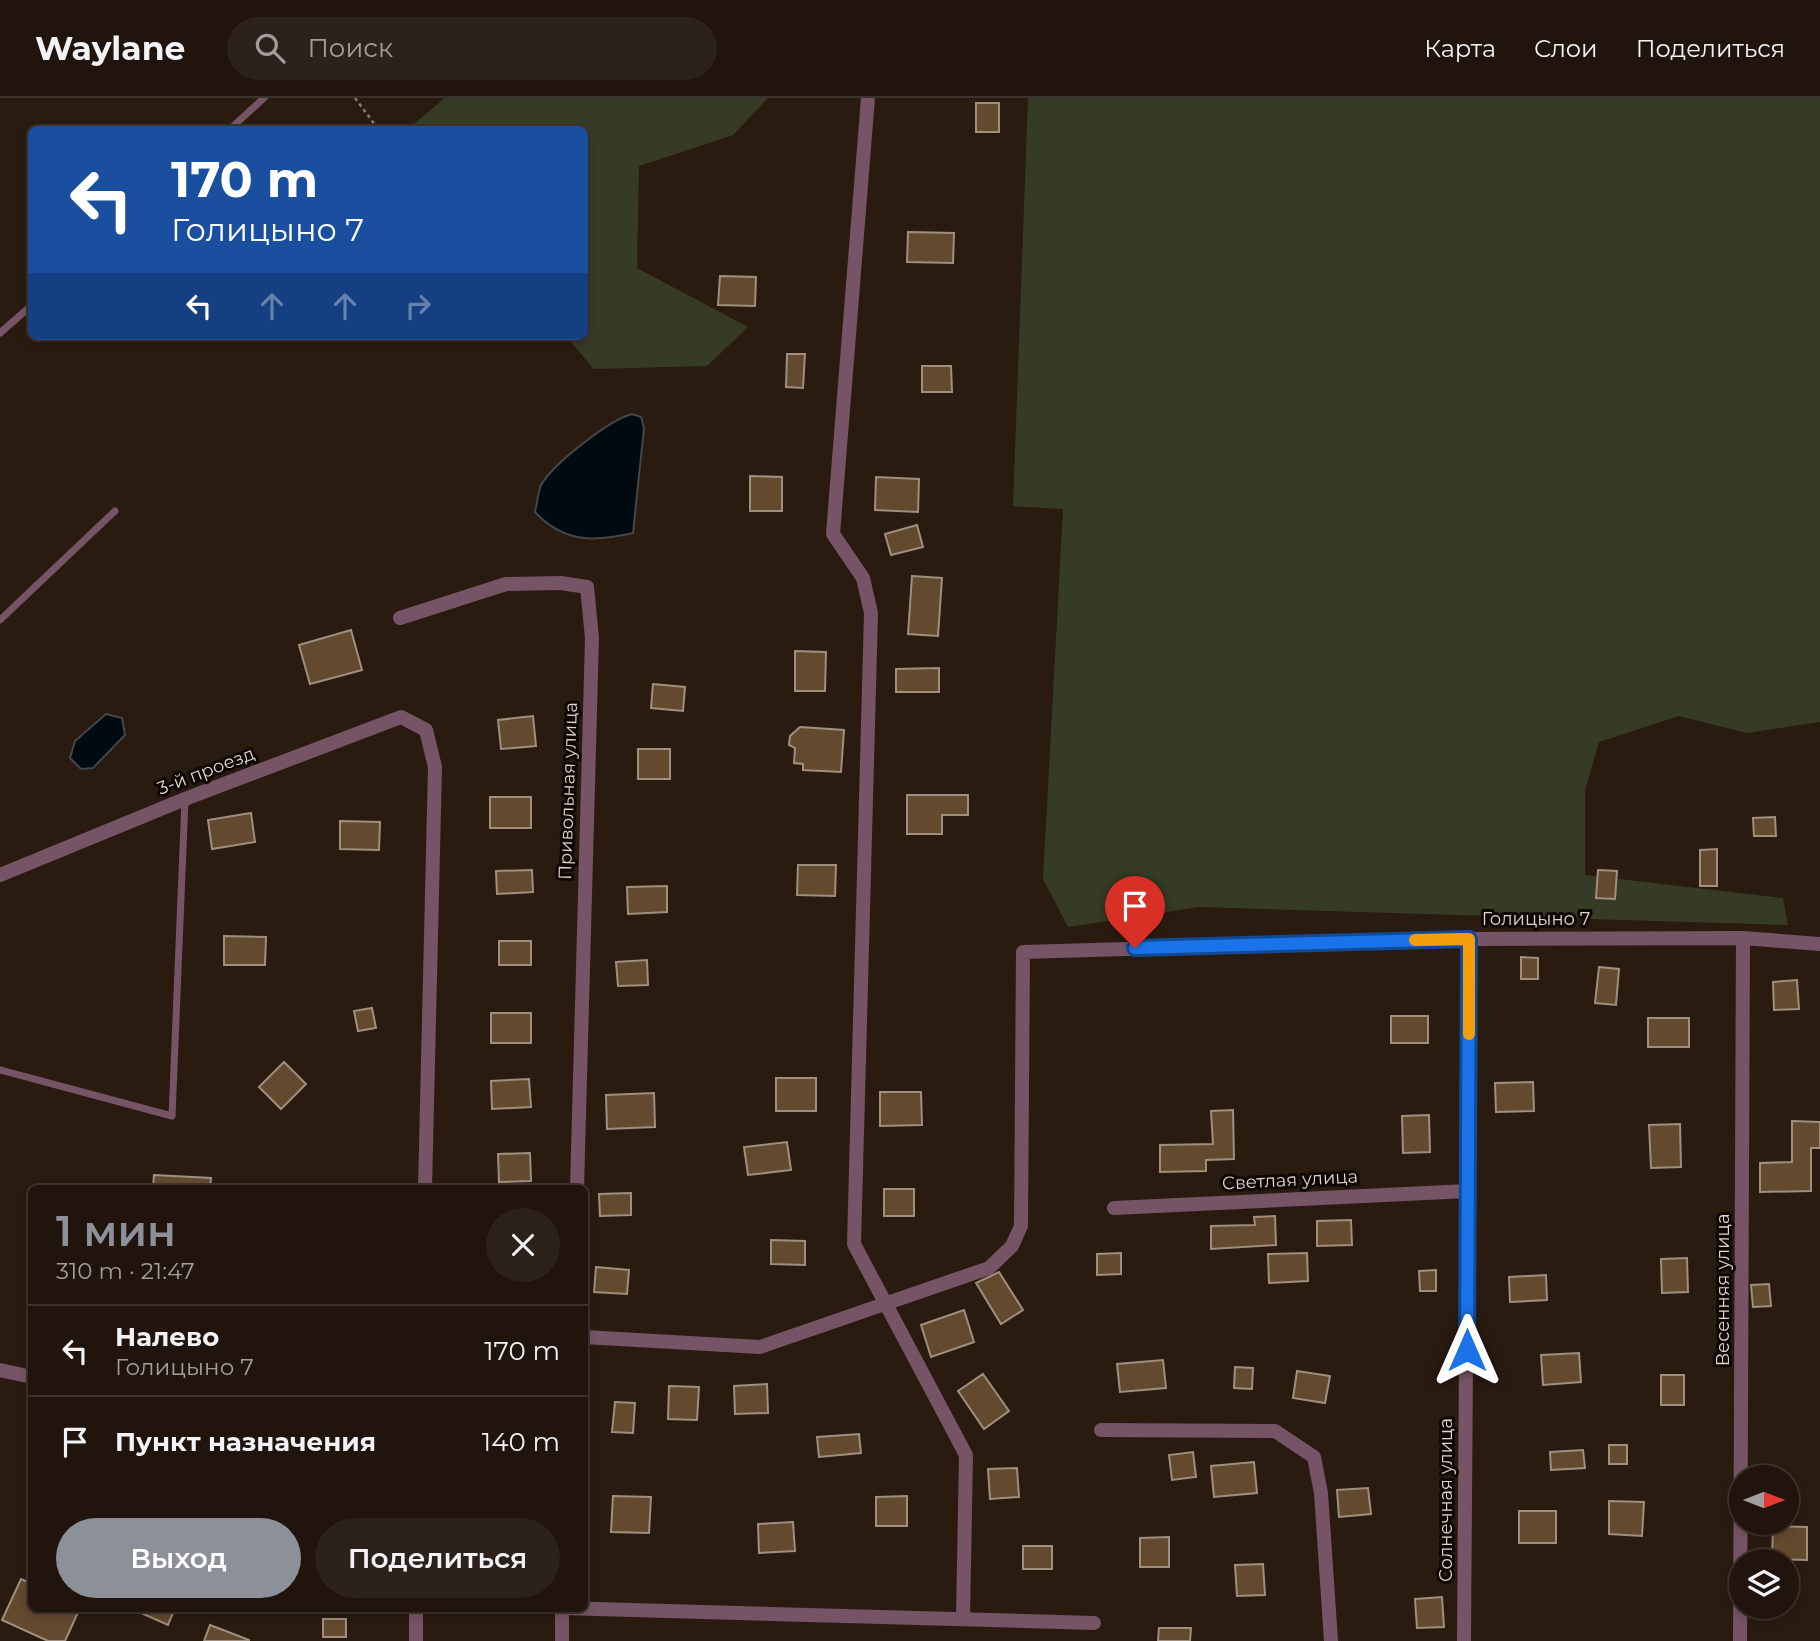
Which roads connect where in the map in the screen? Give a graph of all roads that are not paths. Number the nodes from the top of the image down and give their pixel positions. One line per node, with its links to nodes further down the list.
1 (264, 98): 3 (lane)
2 (868, 98): 19 (street)
3 (233, 126)
4 (28, 308): 5 (lane)
5 (0, 333)
6 (115, 511): 8 (lane)
7 (400, 618): 16 (street, Привольная улица)
8 (0, 620)
9 (186, 799): 10 (street, 3-й проезд); 14 (lane); 15 (street, 3-й проезд)
10 (0, 875)
11 (1743, 938): 12 (street, Голицыно 7); 13 (street, Голицыно 7); 33 (street, Весенняя улица)
12 (1469, 939): 17 (street, Солнечная улица); 19 (street, Голицыно 7)
13 (1820, 944)
14 (0, 1070)
15 (425, 1185)
16 (577, 1185)
17 (1468, 1191): 18 (street, Светлая улица); 32 (street, Солнечная улица)
18 (1114, 1208)
19 (886, 1304): 20 (street); 27 (street)
20 (588, 1337)
21 (0, 1370): 22 (street)
22 (28, 1376)
23 (1101, 1430): 31 (street)
24 (588, 1609): 27 (street)
25 (416, 1612): 29 (street)
26 (562, 1612): 30 (street)
27 (963, 1618): 28 (street)
28 (1094, 1623)
29 (416, 1641)
30 (562, 1641)
31 (1331, 1641)
32 (1464, 1641)
33 (1741, 1641)

